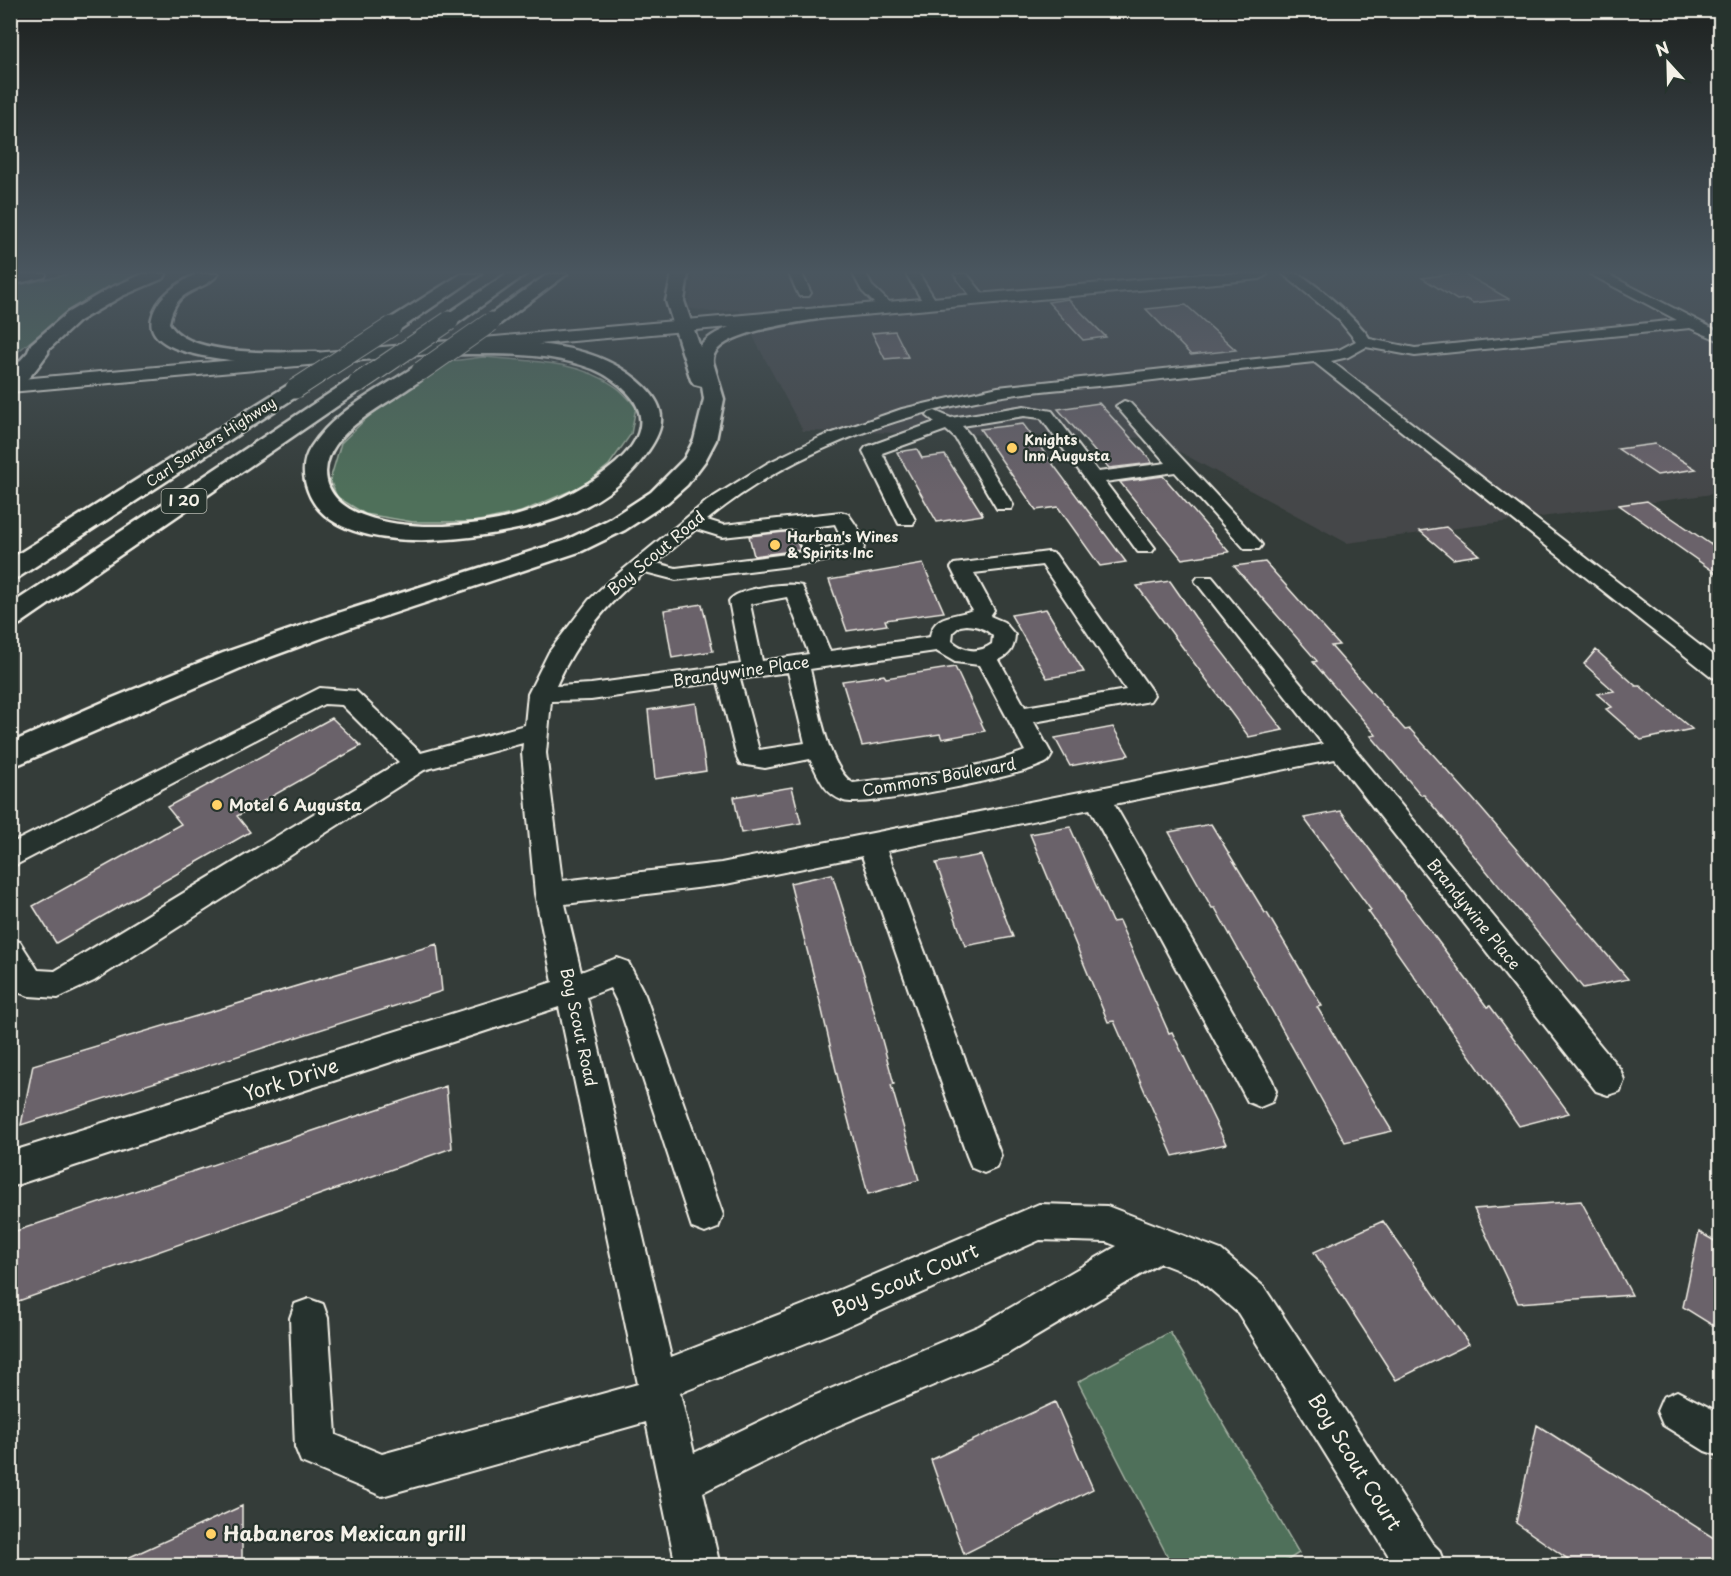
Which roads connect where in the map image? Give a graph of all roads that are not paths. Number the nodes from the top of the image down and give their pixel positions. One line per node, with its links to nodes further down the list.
1 (38, 348): 17 (highway); 18 (highway)
2 (193, 348): 16 (highway)
3 (355, 348): 35 (highway, Carl Sanders Highway / I 20, bridge)
4 (410, 348): 37 (highway, Carl Sanders Highway / I 20, bridge)
5 (429, 348): 6 (main road); 14 (highway, bridge); 16 (main road)
6 (434, 348)
7 (690, 348): 22 (highway)
8 (708, 348): 22 (highway)
9 (1354, 348): 15 (street, Boy Scout Road)
10 (1389, 348): 11 (street)
11 (1425, 348)
12 (453, 349): 13 (highway, bridge)
13 (453, 349)
14 (453, 349)
15 (1317, 357): 20 (street, Boy Scout Road); 44 (street)
16 (316, 358): 18 (main road)
17 (10, 363)
18 (10, 384)
19 (1124, 406): 23 (street)
20 (922, 408): 21 (street); 27 (street, Boy Scout Road)
21 (949, 423): 24 (street); 25 (street); 26 (street)
22 (710, 428): 51 (highway)
23 (1180, 466): 24 (street); 30 (street)
24 (1093, 478): 31 (street)
25 (1004, 505)
26 (906, 520)
27 (693, 522): 29 (street); 33 (street, Boy Scout Road)
28 (802, 522): 29 (street); 32 (street); 32 (street)
29 (722, 531): 34 (street)
30 (1252, 546)
31 (1145, 548)
32 (814, 556): 34 (street)
33 (641, 565): 34 (street); 46 (street, Boy Scout Road)
34 (723, 568)
35 (10, 571)
36 (1205, 581): 50 (street, Brandywine Place)
37 (10, 618)
38 (976, 619): 39 (street); 40 (street); 47 (street)
39 (941, 643): 40 (street); 41 (street, Brandywine Place)
40 (986, 657): 47 (street, Commons Boulevard)
41 (822, 660): 42 (street, Brandywine Place); 43 (street)
42 (797, 663): 43 (street, Brandywine Place); 49 (street, Commons Boulevard)
43 (753, 669): 45 (street, Brandywine Place)
44 (1720, 672)
45 (727, 673): 46 (street, Brandywine Place); 49 (street)
46 (540, 694): 48 (street, Boy Scout Road)
47 (1018, 717): 49 (street, Commons Boulevard)
48 (536, 731): 52 (street); 56 (street, Boy Scout Road)
49 (819, 749)
50 (1340, 749): 53 (street); 59 (street, Brandywine Place)
51 (10, 757)
52 (416, 763): 55 (street); 57 (street)
53 (1097, 798): 54 (street); 60 (street)
54 (871, 844): 56 (street); 61 (street)
55 (10, 857)
56 (549, 894): 58 (street, Boy Scout Road)
57 (10, 951)
58 (571, 990): 62 (street, York Drive); 63 (street); 66 (street, Boy Scout Road)
59 (1608, 1080)
60 (1260, 1091)
61 (984, 1156)
62 (10, 1170)
63 (705, 1215)
64 (1158, 1244): 66 (street, Boy Scout Court); 69 (street); 71 (street, Boy Scout Court)
65 (309, 1318): 66 (street, Boy Scout Court)
66 (659, 1390): 69 (street, Boy Scout Road)
67 (1677, 1410): 68 (street)
68 (1720, 1436)
69 (679, 1482): 70 (street, Boy Scout Road)
70 (698, 1566)
71 (1423, 1566)

